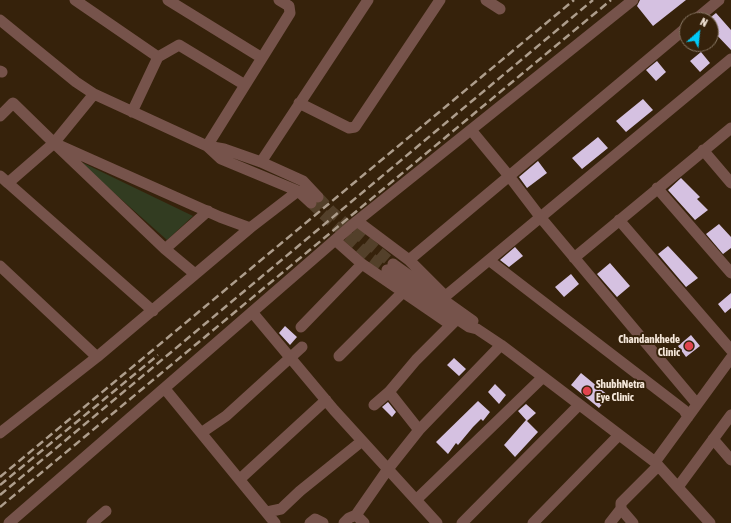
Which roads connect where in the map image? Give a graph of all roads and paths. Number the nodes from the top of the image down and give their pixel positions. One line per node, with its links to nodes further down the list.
1 (75, 0): 14 (street)
2 (168, 0): 15 (street)
3 (279, 0): 9 (street)
4 (368, 0): 19 (street)
5 (440, 0): 19 (street)
6 (486, 0): 10 (street)
7 (633, 0): 23 (street)
8 (719, 0): 11 (street)
9 (292, 4): 15 (street)
10 (500, 9)
11 (705, 12)
12 (1, 22): 18 (street)
13 (679, 34): 28 (street)
14 (158, 57): 17 (street); 20 (street)
15 (262, 58): 17 (street)
16 (731, 59): 34 (street)
17 (245, 85): 25 (street)
18 (94, 94): 20 (street); 24 (street)
19 (299, 103): 27 (street)
20 (132, 112): 25 (street)
21 (0, 116): 24 (street)
22 (731, 128): 26 (street)
23 (470, 130): 28 (street); 36 (street)
24 (54, 143): 29 (street); 33 (street); 39 (street)
25 (207, 146): 27 (street); 32 (street)
26 (703, 150): 30 (street); 31 (street)
27 (261, 162): 32 (street)
28 (509, 176): 34 (street); 41 (street)
29 (4, 179): 50 (street)
30 (731, 183)
31 (658, 188): 35 (street); 46 (street)
32 (298, 191): 37 (street)
33 (208, 211): 37 (street); 39 (street)
34 (541, 218): 40 (street); 42 (street)
35 (619, 220): 40 (street); 57 (street)
36 (357, 221): 38 (street); 41 (street)
37 (250, 228): 47 (street)
38 (335, 240): 43 (street); 51 (street)
39 (165, 249): 47 (street)
40 (574, 258): 66 (street)
41 (409, 260): 49 (street)
42 (490, 261): 49 (street); 70 (street)
43 (362, 264): 48 (street); 53 (street)
44 (0, 266): 59 (street)
45 (390, 267): 49 (street)
46 (731, 273)
47 (195, 274): 50 (street)
48 (403, 292): 52 (street); 58 (street)
49 (446, 303): 52 (street); 54 (street)
50 (153, 311): 59 (street)
51 (252, 312): 60 (street); 63 (street)
52 (454, 322): 54 (street); 64 (street)
53 (301, 327)
54 (477, 329): 55 (street)
55 (500, 346): 62 (street); 71 (street)
56 (302, 347): 60 (street)
57 (731, 350)
58 (339, 356)
59 (98, 357): 72 (street)
60 (290, 357): 65 (street); 73 (street)
61 (731, 358): 66 (street)
62 (543, 377): 68 (street); 82 (street)
63 (165, 389): 73 (street); 87 (street)
64 (389, 392): 67 (street); 71 (street)
65 (326, 400): 76 (street); 80 (street)
66 (697, 404): 70 (street)
67 (374, 405)
68 (580, 405): 74 (street); 94 (street)
69 (731, 415): 75 (street)
70 (688, 417): 78 (street)
71 (420, 430): 79 (street)
72 (0, 433)
73 (201, 433): 80 (street)
74 (618, 434): 78 (street); 95 (street)
75 (713, 439): 77 (street); 81 (street)
76 (362, 441): 79 (street); 85 (street)
77 (731, 460)
78 (657, 464): 81 (street); 83 (street)
79 (388, 469): 82 (street); 86 (street)
80 (240, 479): 85 (street)
81 (678, 487): 98 (street)
82 (416, 500): 93 (street)
83 (621, 509): 96 (street); 97 (street)
84 (106, 511): 88 (street)
85 (267, 512): 89 (street)
86 (360, 519): 92 (street)
87 (10, 523)
88 (92, 523)
89 (275, 523)
90 (310, 523): 91 (street)
91 (323, 523)
92 (344, 523)
93 (437, 523)
94 (462, 523)
95 (533, 523)
96 (610, 523)
97 (633, 523)
98 (710, 523)

